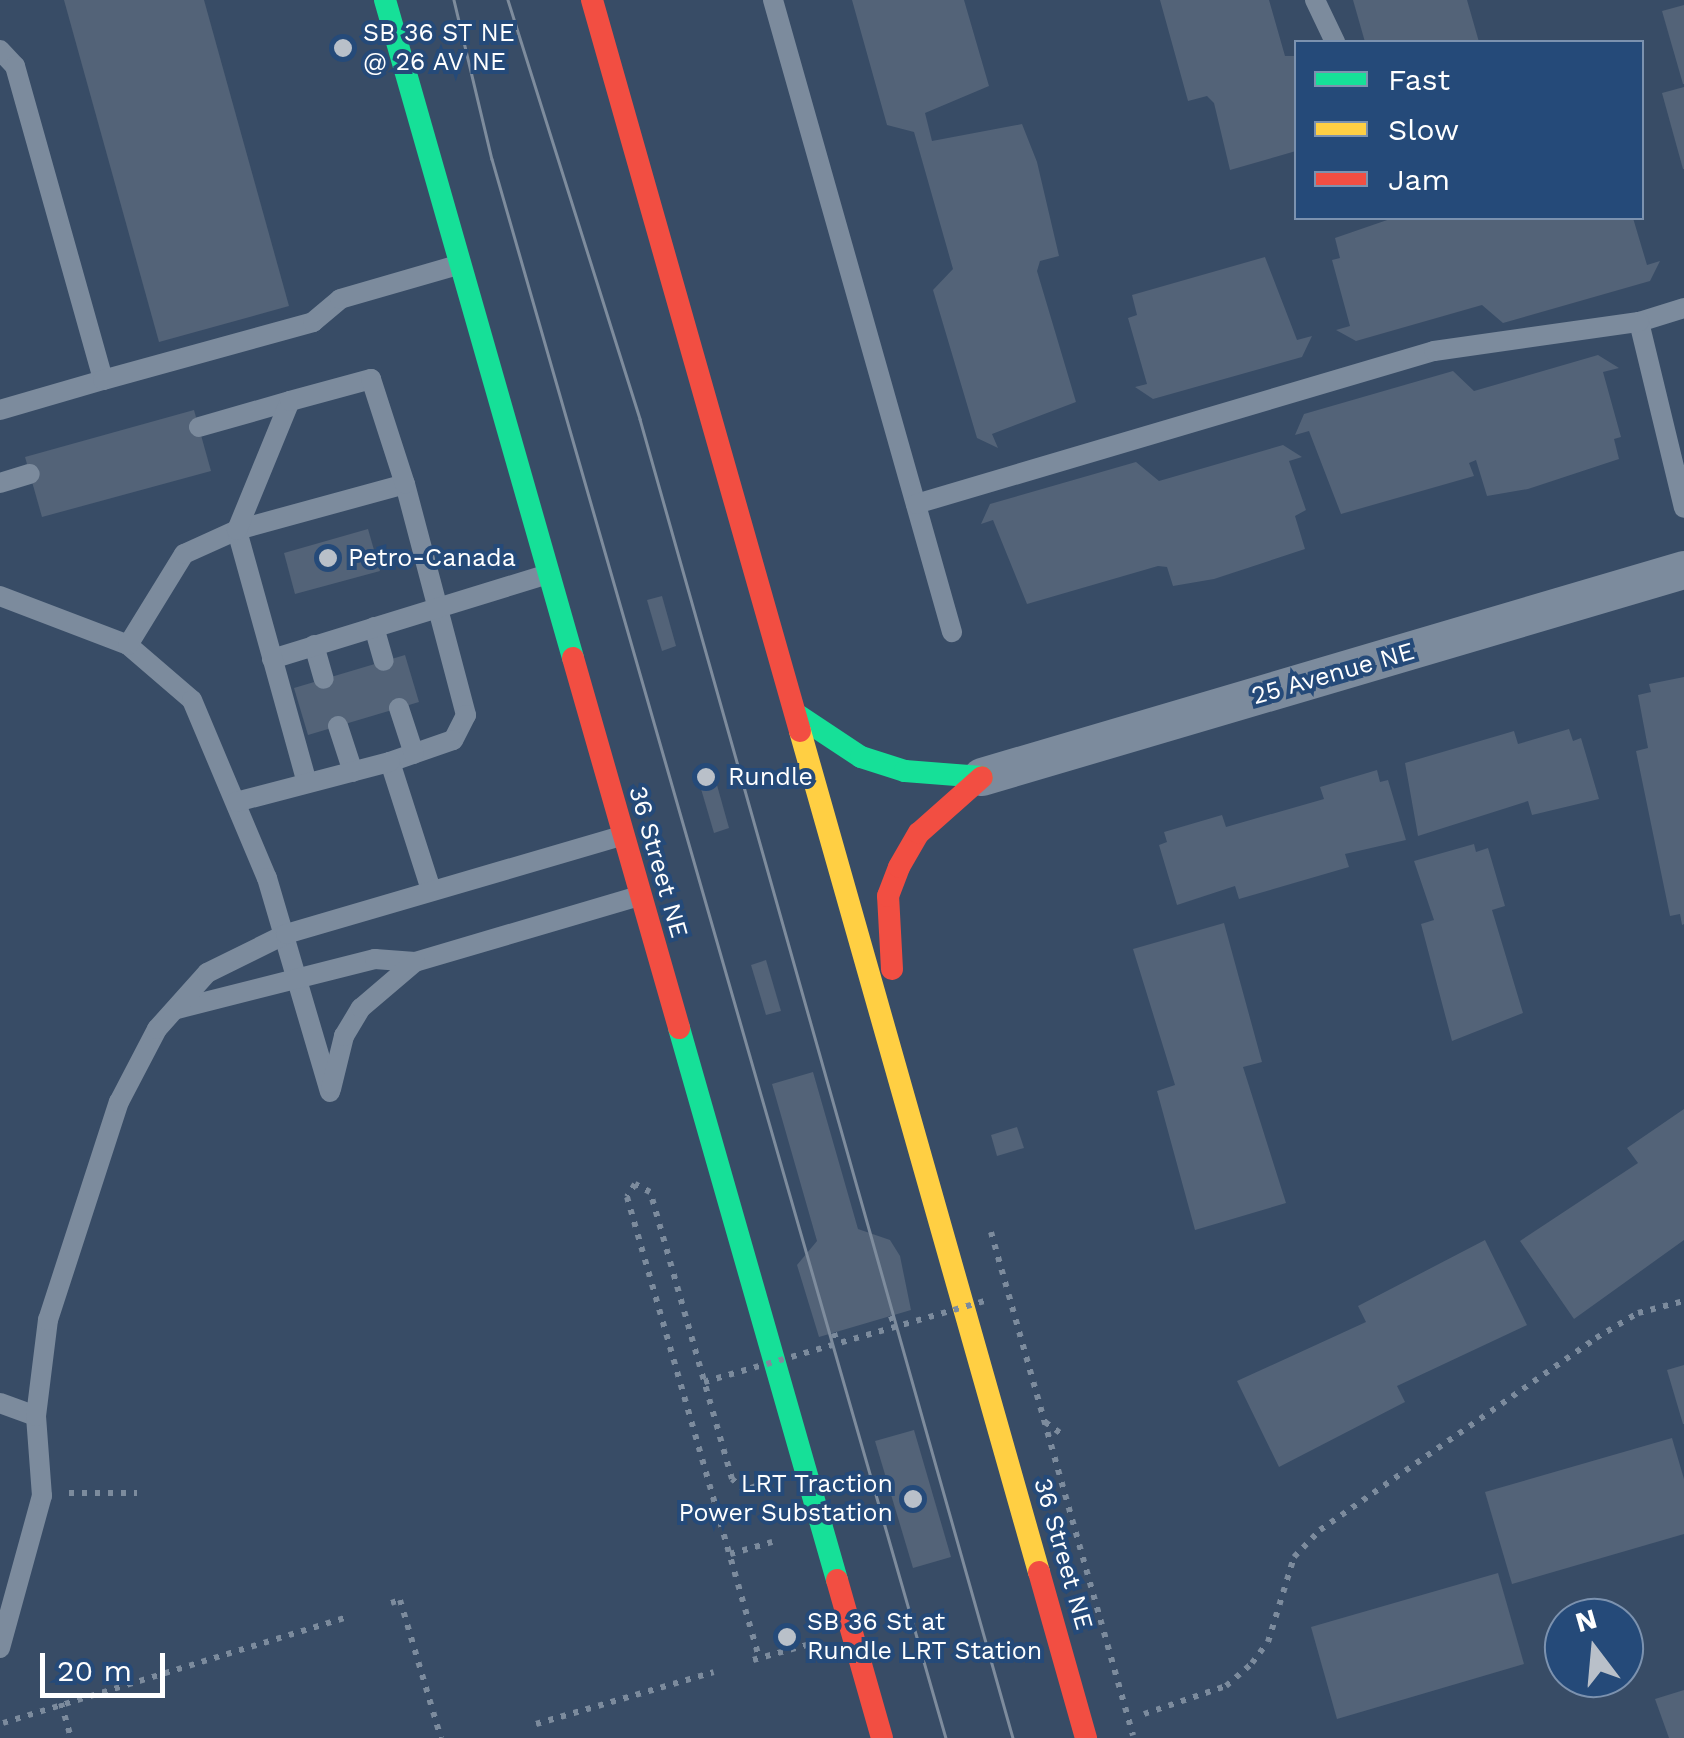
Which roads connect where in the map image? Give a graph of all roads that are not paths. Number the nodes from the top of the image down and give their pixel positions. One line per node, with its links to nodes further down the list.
1 (386, 0): 7 (main road, 36 Street NE)
2 (592, 0): 32 (main road, 36 Street NE)
3 (773, 0): 17 (lane)
4 (1315, 0): 5 (lane)
5 (1334, 40)
6 (0, 50): 10 (lane)
7 (460, 264): 10 (lane); 21 (main road, 36 Street NE)
8 (1684, 308): 9 (lane)
9 (1638, 322): 17 (lane); 18 (lane)
10 (103, 380): 12 (lane)
11 (290, 401): 13 (lane); 16 (lane); 19 (lane)
12 (0, 410)
13 (198, 426)
14 (30, 474): 15 (lane)
15 (0, 483)
16 (404, 484): 19 (lane); 23 (lane)
17 (916, 504): 25 (lane)
18 (1684, 508)
19 (236, 530): 26 (lane); 28 (lane)
20 (1684, 570): 37 (street, 25 Avenue NE)
21 (548, 574): 23 (lane); 40 (main road, 36 Street NE)
22 (0, 596): 26 (lane)
23 (437, 606): 24 (lane); 34 (lane)
24 (374, 626): 27 (lane); 29 (lane)
25 (952, 632)
26 (128, 644): 39 (lane)
27 (314, 645): 28 (lane); 30 (lane)
28 (272, 658): 38 (lane)
29 (384, 661)
30 (324, 679)
31 (399, 708): 34 (lane)
32 (799, 716): 37 (main road); 47 (main road, 36 Street NE)
33 (338, 726): 36 (lane)
34 (414, 754): 35 (lane)
35 (390, 762): 36 (lane); 41 (lane)
36 (353, 772): 38 (lane)
37 (982, 778): 47 (main road)
38 (307, 784): 39 (lane)
39 (236, 802): 43 (lane)
40 (622, 836): 41 (lane); 42 (main road, 36 Street NE)
41 (431, 890): 43 (lane)
42 (639, 896): 44 (lane); 51 (main road, 36 Street NE)
43 (286, 934): 45 (lane); 46 (lane)
44 (415, 962): 45 (lane); 45 (lane)
45 (300, 980): 46 (lane)
46 (177, 1009): 49 (lane)
47 (898, 1067): 52 (main road, 36 Street NE)
48 (0, 1403): 49 (lane)
49 (36, 1416): 50 (lane)
50 (0, 1648)
51 (882, 1738)
52 (1086, 1738)

